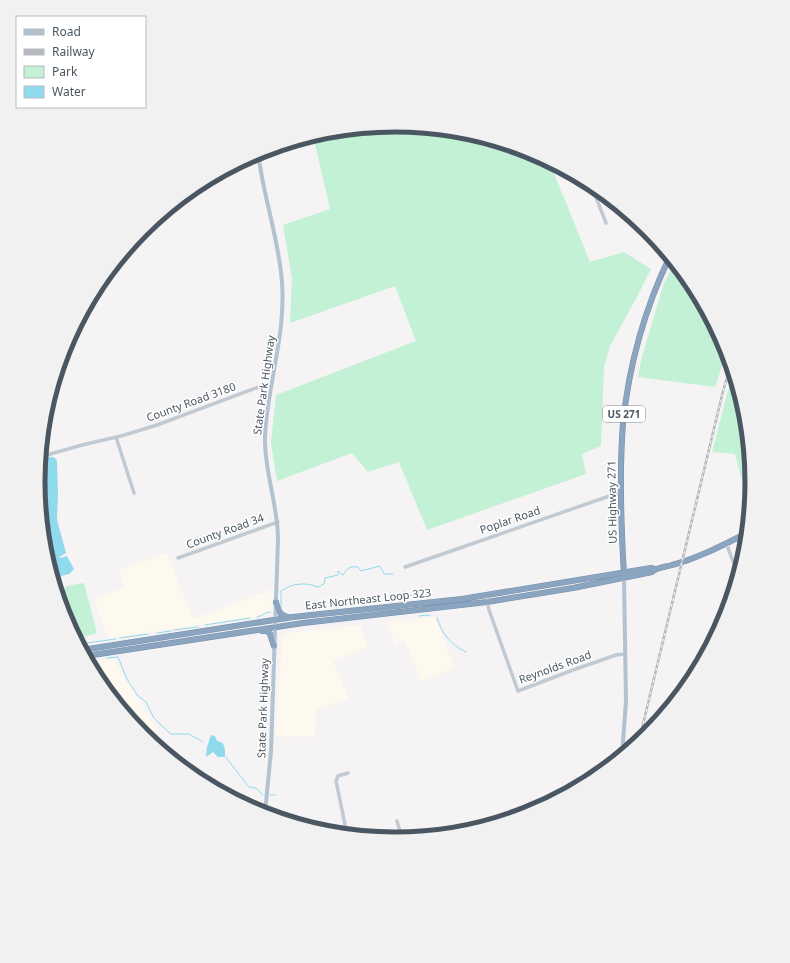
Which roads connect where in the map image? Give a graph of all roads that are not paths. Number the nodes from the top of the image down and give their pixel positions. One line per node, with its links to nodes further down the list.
1 (259, 159): 5 (main road, State Park Highway)
2 (595, 194): 3 (street)
3 (606, 223)
4 (668, 262): 8 (highway, US Highway 271 / US 271)
5 (272, 384): 6 (street, County Road 3180); 10 (main road, State Park Highway)
6 (116, 437): 7 (street, County Road 3180); 9 (street)
7 (46, 455)
8 (621, 492): 15 (street, Poplar Road); 16 (highway, US Highway 271 / US 271)
9 (134, 493)
10 (278, 522): 13 (street, County Road 34); 23 (main road, State Park Highway)
11 (740, 536): 12 (highway, East Northeast Loop 323)
12 (726, 543): 14 (street); 16 (highway, East Northeast Loop 323)
13 (178, 558)
14 (735, 565)
15 (405, 567)
16 (624, 575): 17 (highway, East Northeast Loop 323); 19 (highway, East Northeast Loop 323); 42 (main road, US Highway 271 / US 271)
17 (572, 582): 18 (highway, East Northeast Loop 323); 19 (highway)
18 (532, 588): 20 (highway, East Northeast Loop 323); 21 (highway)
19 (573, 588): 21 (highway, East Northeast Loop 323)
20 (486, 595): 22 (highway, East Northeast Loop 323); 24 (street, Reynolds Road)
21 (533, 595): 24 (highway, East Northeast Loop 323)
22 (462, 599): 25 (highway, East Northeast Loop 323); 26 (highway)
23 (276, 602): 29 (highway); 30 (main road, State Park Highway)
24 (487, 602): 26 (highway, East Northeast Loop 323); 42 (street, Reynolds Road)
25 (408, 605): 27 (highway); 28 (highway, East Northeast Loop 323)
26 (463, 606): 27 (highway, East Northeast Loop 323)
27 (408, 612): 31 (highway, East Northeast Loop 323)
28 (330, 613): 29 (highway, East Northeast Loop 323); 31 (highway)
29 (293, 617): 30 (highway, East Northeast Loop 323)
30 (275, 620): 32 (main road, State Park Highway); 33 (highway, East Northeast Loop 323)
31 (331, 620): 32 (highway, East Northeast Loop 323)
32 (275, 627): 34 (highway, East Northeast Loop 323); 38 (main road, State Park Highway)
33 (222, 628): 35 (highway); 36 (highway, East Northeast Loop 323)
34 (253, 631): 35 (highway, East Northeast Loop 323); 38 (highway)
35 (223, 635): 37 (highway, East Northeast Loop 323)
36 (154, 638): 37 (highway); 39 (highway, East Northeast Loop 323)
37 (155, 645): 41 (highway, East Northeast Loop 323)
38 (274, 646): 46 (main road, State Park Highway)
39 (101, 647): 40 (highway, East Northeast Loop 323); 41 (highway)
40 (88, 649)
41 (102, 654): 43 (highway, East Northeast Loop 323)
42 (625, 654): 44 (main road, US Highway 271 / US 271)
43 (92, 655)
44 (623, 748)
45 (348, 773): 48 (street)
46 (266, 807)
47 (397, 821): 49 (street)
48 (346, 828)
49 (400, 832)

